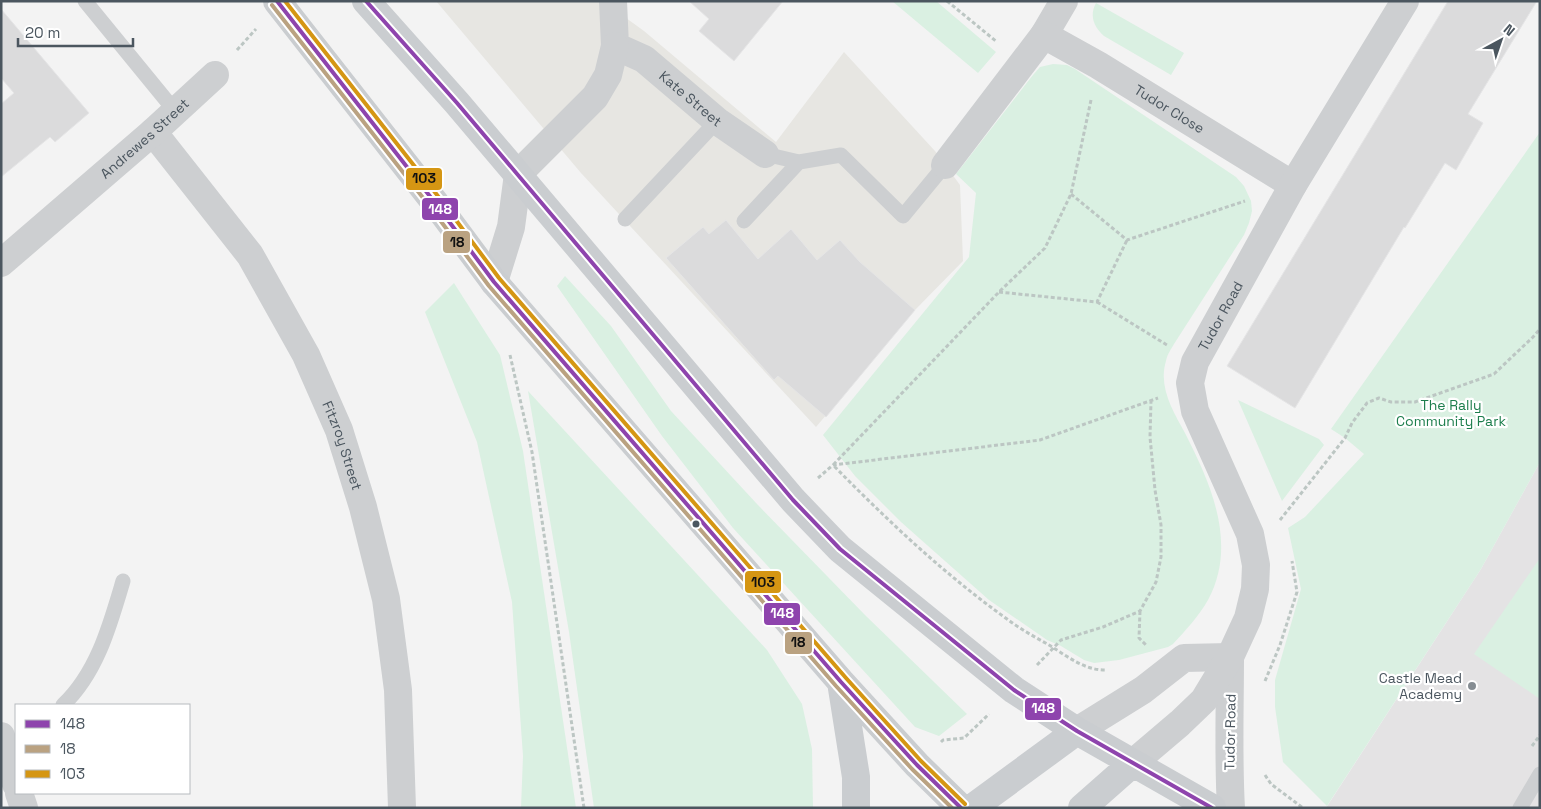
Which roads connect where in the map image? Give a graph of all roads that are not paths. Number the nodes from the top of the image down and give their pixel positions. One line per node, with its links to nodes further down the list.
1 (85, 1): 10 (lane)
2 (366, 1): 16 (main road)
3 (613, 1): 8 (street)
4 (1064, 1): 7 (street)
5 (1406, 1): 17 (street, Tudor Road)
6 (278, 2): 21 (main road)
7 (1044, 35): 15 (street); 17 (street, Tudor Close)
8 (615, 46): 11 (street, Kate Street); 16 (street)
9 (215, 75): 10 (street, Andrewes Street)
10 (175, 111): 12 (street, Andrewes Street)
11 (717, 121): 13 (street, Kate Street); 18 (lane)
12 (153, 132): 20 (street, Andrewes Street); 33 (street, Fitzroy Street)
13 (765, 154): 14 (lane)
14 (799, 162): 15 (lane); 19 (lane)
15 (945, 165)
16 (518, 174): 21 (street); 26 (main road)
17 (1293, 185): 23 (street, Tudor Road)
18 (625, 219)
19 (744, 221)
20 (1, 263)
21 (494, 282): 24 (main road)
22 (123, 581): 25 (lane)
23 (1230, 657): 26 (street); 28 (street, Tudor Road); 39 (street, Tudor Road)
24 (841, 682): 34 (main road); 35 (main road)
25 (64, 704)
26 (1077, 731): 28 (main road); 36 (main road)
27 (7, 737): 30 (street)
28 (1133, 763): 37 (main road); 38 (main road)
29 (1540, 774): 40 (lane)
30 (15, 779)
31 (19, 794): 32 (street)
32 (24, 808)
33 (402, 808)
34 (856, 808)
35 (961, 808)
36 (972, 808)
37 (1082, 808)
38 (1212, 808)
39 (1231, 808)
40 (1520, 808)

